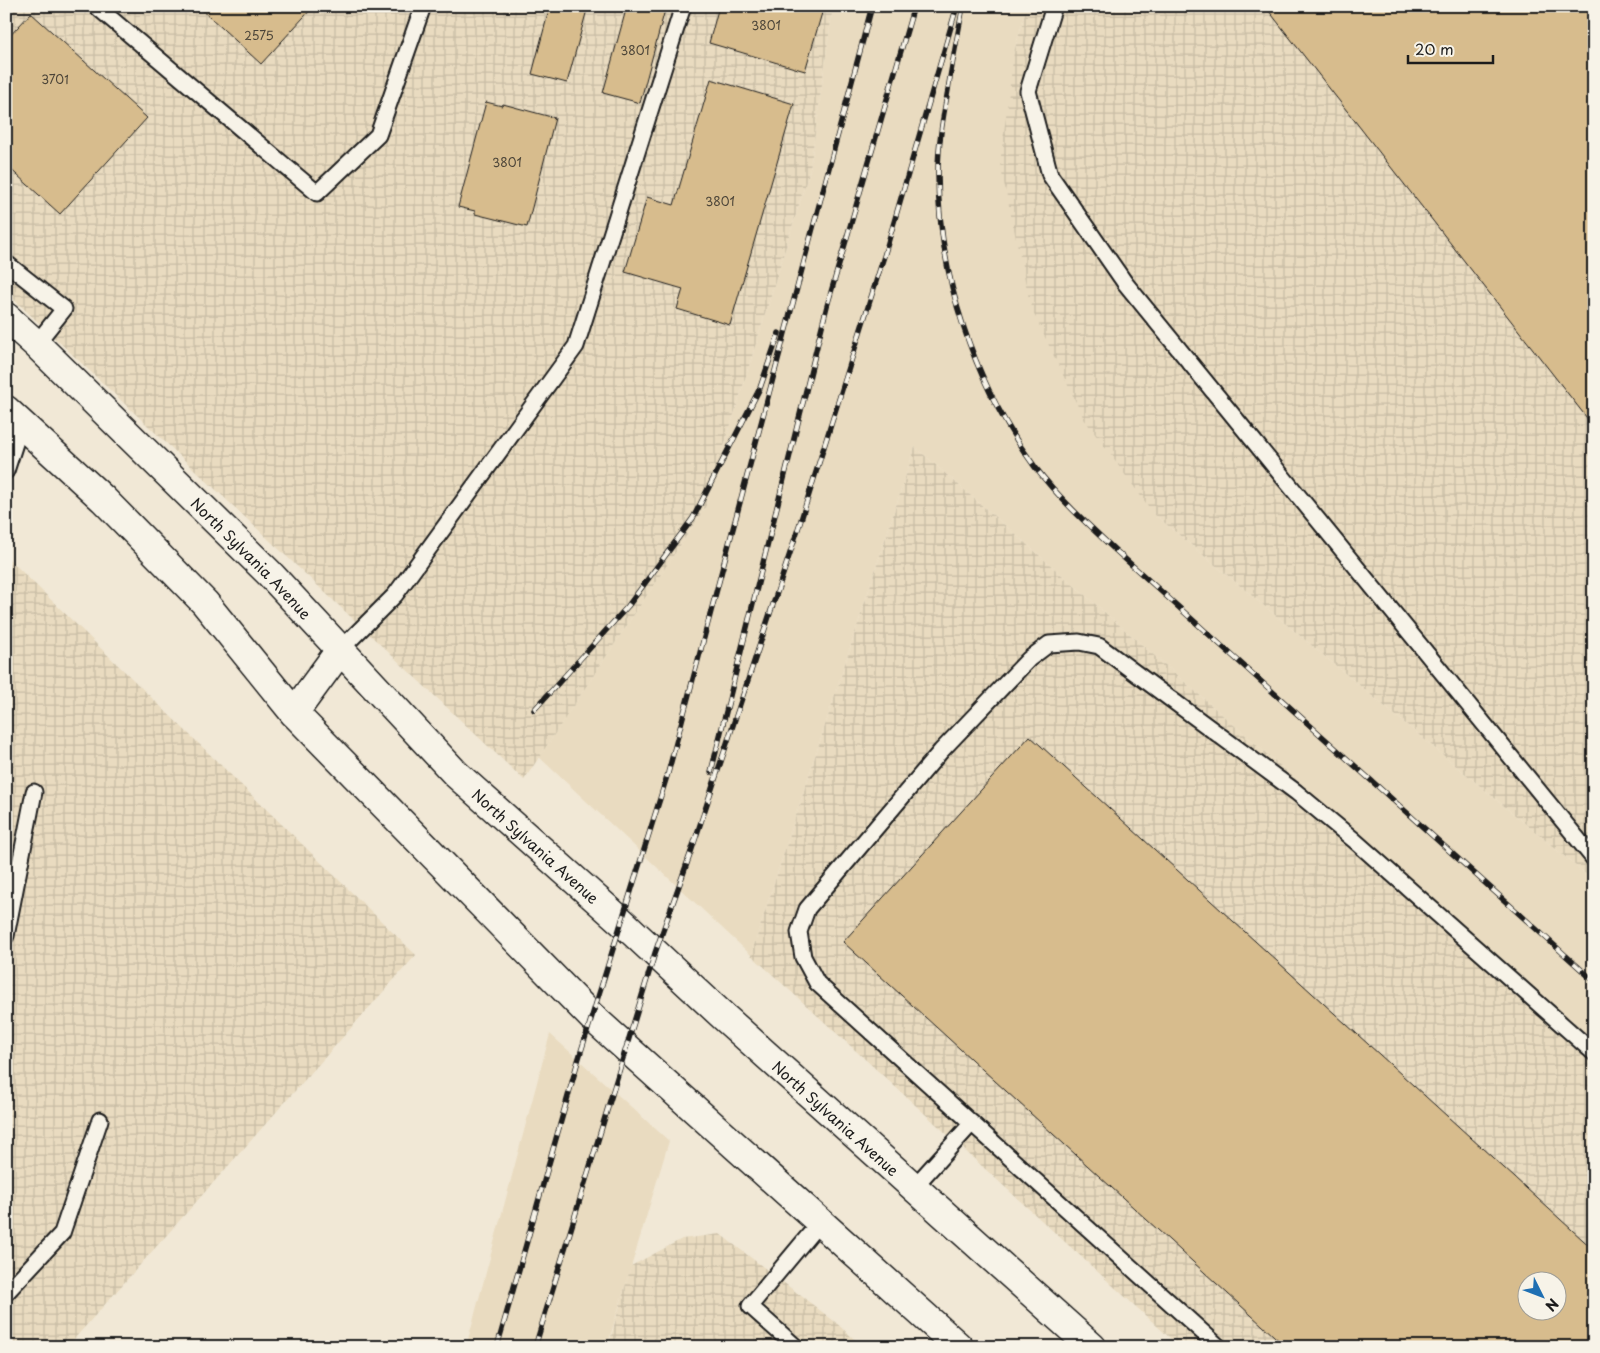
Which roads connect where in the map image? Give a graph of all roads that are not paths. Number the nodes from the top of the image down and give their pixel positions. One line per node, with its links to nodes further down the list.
1 (96, 6): 2 (lane)
2 (423, 6)
3 (683, 6): 10 (lane)
4 (1054, 6): 13 (lane)
5 (6, 263): 7 (lane)
6 (6, 317): 7 (main road, North Sylvania Avenue)
7 (36, 344): 10 (main road, North Sylvania Avenue)
8 (14, 429): 9 (lane); 11 (main road)
9 (6, 471)
10 (341, 649): 11 (main road); 18 (main road, North Sylvania Avenue)
11 (294, 713): 19 (main road)
12 (34, 792): 14 (lane)
13 (1594, 859)
14 (6, 936)
15 (1594, 1052): 17 (lane)
16 (100, 1120): 20 (lane)
17 (972, 1124): 18 (lane); 24 (lane)
18 (914, 1187): 23 (main road, North Sylvania Avenue)
19 (820, 1222): 21 (lane); 22 (main road)
20 (6, 1293)
21 (796, 1347)
22 (958, 1347)
23 (1092, 1347)
24 (1219, 1347)

